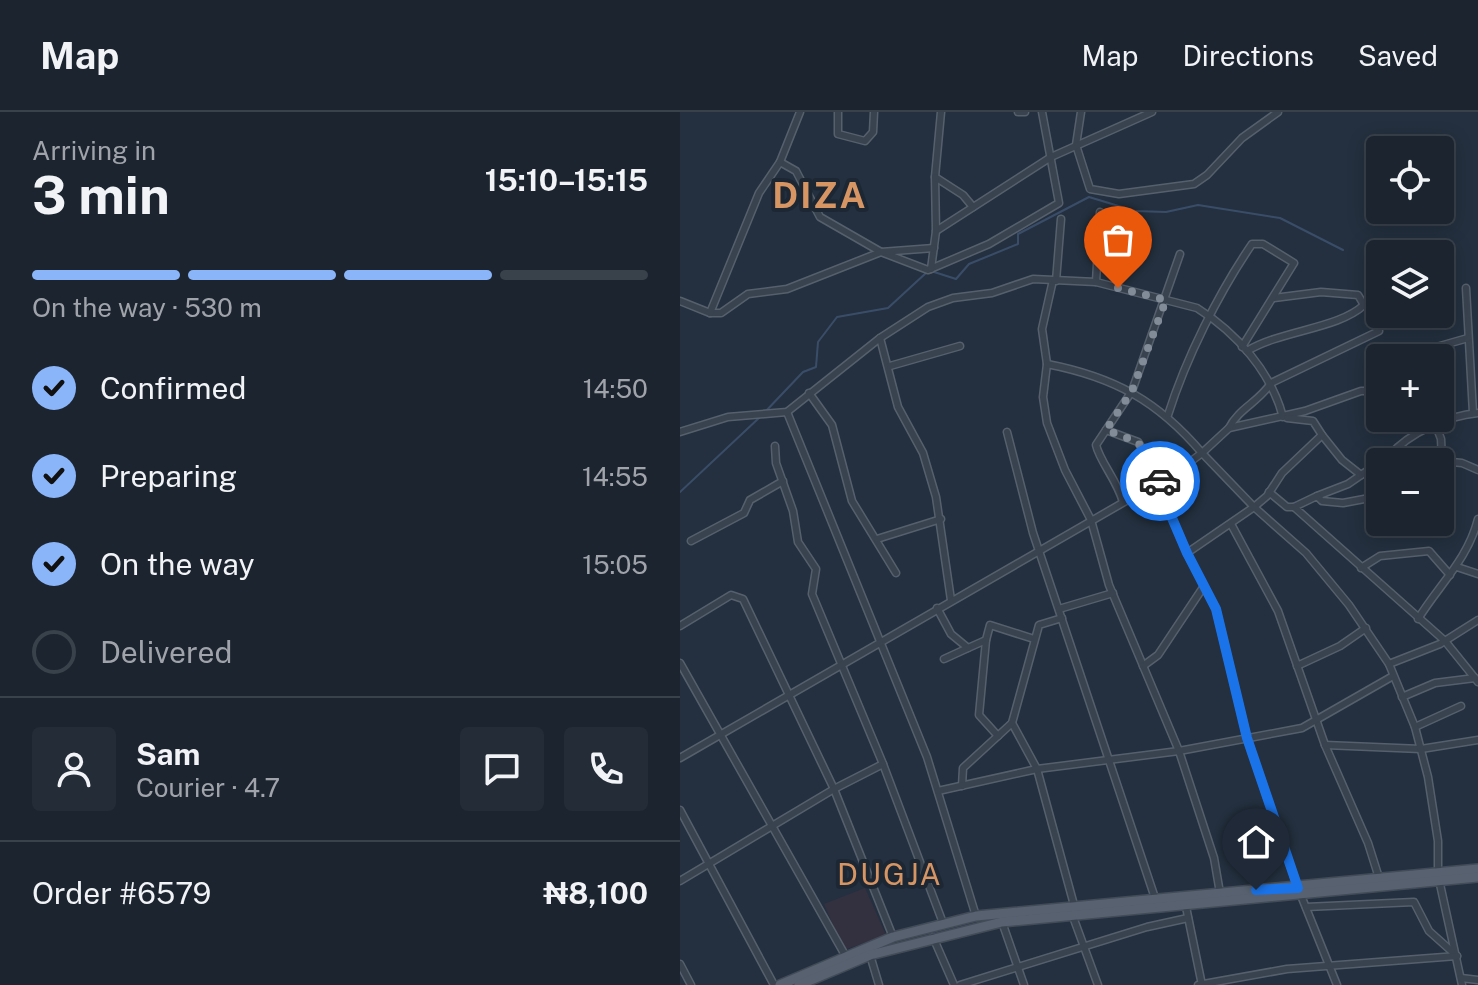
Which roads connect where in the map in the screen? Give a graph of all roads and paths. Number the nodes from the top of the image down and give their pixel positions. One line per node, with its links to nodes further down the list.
1 (800, 112): 13 (street)
2 (838, 112): 3 (street)
3 (874, 112)
4 (941, 112): 14 (street)
5 (1018, 112): 6 (street)
6 (1025, 112)
7 (1042, 112): 12 (street)
8 (1081, 112): 11 (street)
9 (1151, 112): 11 (street)
10 (1278, 112): 11 (street)
11 (1076, 145): 12 (street)
12 (1051, 157): 15 (street); 22 (street)
13 (780, 162): 20 (street); 29 (street)
14 (935, 177): 15 (street); 18 (street)
15 (973, 207): 18 (street)
16 (1100, 212): 24 (street)
17 (1061, 219): 23 (street)
18 (936, 231): 19 (street)
19 (934, 248): 20 (street); 22 (street)
20 (881, 252): 22 (street); 29 (street)
21 (1180, 254): 27 (street)
22 (931, 269)
23 (1054, 281): 24 (street); 32 (street); 37 (street)
24 (1096, 282): 27 (street)
25 (1466, 288): 33 (street)
26 (1274, 298): 30 (street); 36 (street); 36 (street)
27 (1166, 300): 30 (street); 40 (street)
28 (680, 301): 29 (street)
29 (710, 313)
30 (1212, 317): 36 (street); 46 (street)
31 (1379, 331): 39 (street)
32 (880, 338): 38 (street); 42 (street)
33 (1468, 338): 34 (street); 45 (street)
34 (1447, 344)
35 (960, 346): 38 (street)
36 (1244, 349): 39 (street)
37 (1047, 364): 40 (street); 73 (street)
38 (890, 366): 71 (street)
39 (1271, 383): 47 (street); 50 (street)
40 (1132, 391): 46 (street); 51 (street)
41 (1366, 391): 43 (street)
42 (809, 393): 44 (street); 75 (street)
43 (1322, 405): 47 (street); 49 (street)
44 (787, 412): 52 (street); 96 (street)
45 (1475, 413): 48 (street)
46 (1168, 415): 58 (street)
47 (1283, 417): 49 (street); 50 (street)
48 (1454, 417)
49 (1313, 421): 55 (street)
50 (1229, 428): 58 (street)
51 (1106, 430): 64 (street); 68 (street)
52 (680, 432)
53 (1007, 432): 77 (street)
54 (1421, 432): 57 (street)
55 (1322, 435): 62 (street); 65 (street)
56 (775, 446): 63 (street)
57 (1400, 448)
58 (1202, 453): 64 (street); 69 (street)
59 (1454, 462): 60 (street)
60 (1478, 470)
61 (1366, 472): 62 (street)
62 (1361, 475): 66 (street)
63 (783, 481): 76 (street); 101 (street)
64 (1159, 481): 68 (street); 78 (street)
65 (1269, 492): 69 (street); 70 (street)
66 (1317, 496): 67 (street); 70 (street)
67 (1366, 499)
68 (1123, 502): 73 (street)
69 (1254, 507): 74 (street); 93 (street)
70 (1294, 507): 80 (street)
71 (941, 519): 75 (street); 86 (street)
72 (1478, 519): 79 (street)
73 (1091, 520): 77 (street); 85 (street)
74 (1231, 524): 78 (street); 104 (street)
75 (877, 539): 81 (street)
76 (691, 541)
77 (1039, 550): 86 (street); 88 (street)
78 (1187, 553): 84 (street)
79 (1457, 567): 82 (street); 83 (street)
80 (1361, 568): 83 (street); 90 (street)
81 (896, 573)
82 (1478, 574)
83 (1450, 575): 90 (street)
84 (1204, 586): 103 (street); 115 (street)
85 (1113, 593): 88 (street); 103 (street)
86 (951, 600): 87 (street)
87 (937, 608): 96 (street); 98 (street)
88 (1059, 609): 89 (street)
89 (1062, 618): 94 (street); 121 (street)
90 (1418, 619): 97 (street)
91 (1478, 620): 97 (street)
92 (680, 626): 107 (street)
93 (1366, 628): 102 (street); 104 (street)
94 (1034, 639): 95 (street); 111 (street)
95 (986, 640): 98 (street); 114 (street)
96 (881, 641): 101 (street); 126 (street)
97 (1445, 641): 102 (street); 106 (street)
98 (968, 648): 99 (street)
99 (944, 659)
100 (680, 663): 113 (street)
101 (842, 664): 107 (street); 122 (street)
102 (1389, 664): 105 (street)
103 (1143, 666): 119 (street)
104 (1297, 666): 110 (street)
105 (1393, 676): 108 (street); 110 (street)
106 (1476, 680): 108 (street)
107 (789, 694): 113 (street); 125 (street)
108 (1402, 697): 112 (street)
109 (1461, 706): 112 (street)
110 (1316, 721): 115 (street); 117 (street)
111 (1012, 723): 114 (street); 123 (street)
112 (1415, 727): 118 (street)
113 (719, 735): 120 (street); 128 (street)
114 (998, 736): 124 (street)
115 (1247, 738): 119 (street); 135 (street)
116 (1478, 740): 118 (street)
117 (1325, 745): 118 (street); 134 (street)
118 (1421, 749): 132 (street)
119 (1179, 751): 121 (street); 136 (street)
120 (680, 758)
121 (1108, 761): 123 (street); 137 (street)
122 (883, 764): 125 (street); 144 (street)
123 (1037, 769): 124 (street); 140 (street)
124 (962, 786): 126 (street)
125 (834, 789): 128 (street); 145 (street)
126 (938, 791): 141 (street)
127 (680, 810): 129 (street)
128 (771, 827): 129 (street); 148 (street)
129 (710, 863): 133 (street); 157 (street)
130 (1478, 869): 132 (main road)
131 (1478, 877): 132 (main road)
132 (1439, 878): 134 (main road); 150 (street)
133 (680, 881)
134 (1380, 884): 135 (main road)
135 (1300, 891): 136 (main road); 138 (main road); 139 (street)
136 (1220, 893): 138 (main road)
137 (1155, 898): 138 (main road); 140 (main road)
138 (1185, 901): 140 (main road); 142 (street)
139 (1306, 907): 150 (street); 152 (street)
140 (1073, 910): 141 (main road); 143 (main road); 147 (street)
141 (976, 916): 144 (main road)
142 (1188, 918): 147 (street); 163 (street)
143 (1002, 922): 146 (main road); 153 (street)
144 (943, 923): 145 (main road)
145 (893, 937): 148 (main road)
146 (933, 937): 149 (main road); 160 (street)
147 (1081, 946): 153 (street); 162 (street)
148 (845, 955): 157 (main road)
149 (870, 955): 158 (main road); 159 (street)
150 (1457, 956): 152 (street); 155 (street)
151 (680, 964): 156 (street)
152 (1332, 966): 163 (street); 164 (street)
153 (1017, 967): 160 (street); 161 (street)
154 (1478, 980): 155 (street)
155 (1462, 982)
156 (691, 985)
157 (777, 985)
158 (799, 985)
159 (879, 985)
160 (957, 985)
161 (1024, 985)
162 (1098, 985)
163 (1200, 985)
164 (1337, 985)

